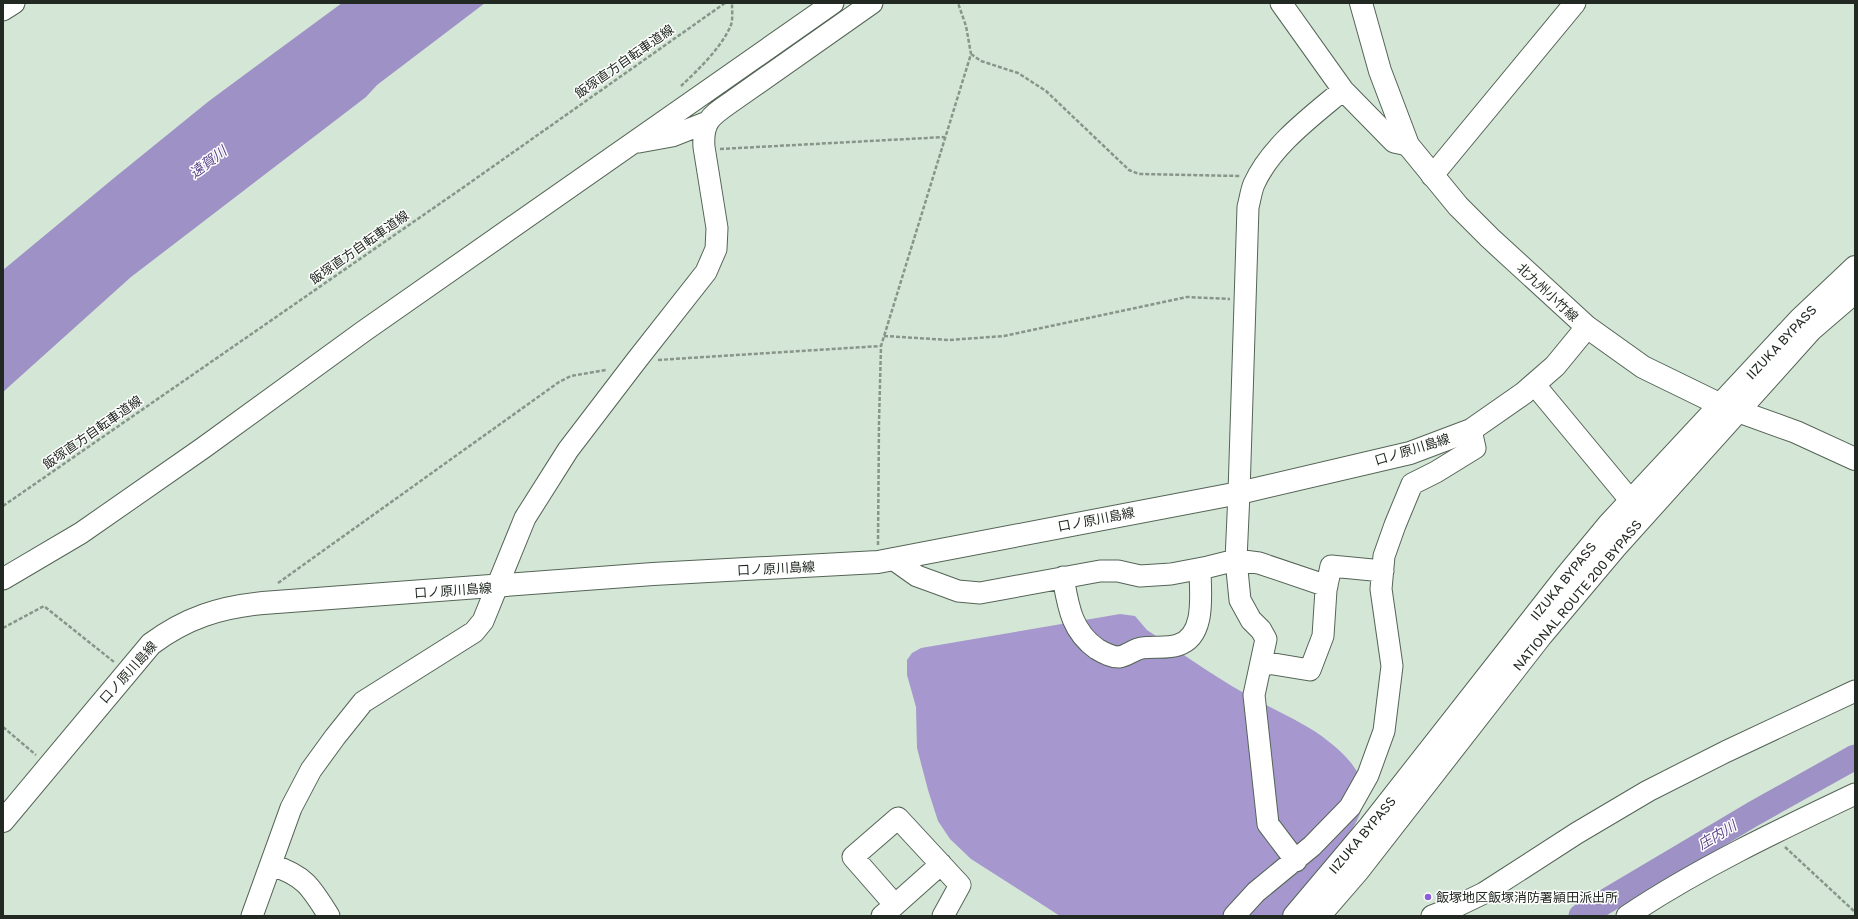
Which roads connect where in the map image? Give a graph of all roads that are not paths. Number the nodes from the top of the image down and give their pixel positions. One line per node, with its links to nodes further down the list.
1 (14, 3): 7 (street)
2 (833, 3): 10 (street)
3 (872, 3): 9 (street)
4 (1281, 3): 8 (street)
5 (1361, 3): 11 (main road, 北九州小竹線)
6 (1575, 3): 12 (street)
7 (3, 10)
8 (1343, 90): 11 (street); 20 (street)
9 (706, 124): 10 (street); 28 (street)
10 (633, 143): 27 (street)
11 (1408, 145): 12 (main road, 北九州小竹線)
12 (1432, 176): 15 (main road, 北九州小竹線)
13 (1855, 267): 17 (main road, IIZUKA BYPASS)
14 (1855, 292): 17 (main road, NATIONAL ROUTE 200 BYPASS)
15 (1587, 328): 16 (main road, 口ノ原川島線); 17 (main road, 北九州小竹線)
16 (1534, 384): 18 (main road, 口ノ原川島線); 21 (street)
17 (1730, 408): 19 (main road, 北九州小竹線); 21 (main road, IIZUKA BYPASS); 43 (main road, NATIONAL ROUTE 200 BYPASS)
18 (1471, 430): 20 (main road, 口ノ原川島線); 25 (street)
19 (1855, 459)
20 (1239, 493): 22 (street); 23 (main road, 口ノ原川島線)
21 (1631, 501): 42 (main road, IIZUKA BYPASS)
22 (1236, 560): 24 (street); 29 (street); 30 (street)
23 (886, 561): 26 (street); 28 (main road, 口ノ原川島線)
24 (1200, 569): 26 (street); 26 (street)
25 (1383, 571): 29 (street); 34 (street)
26 (1063, 577)
27 (3, 579)
28 (498, 586): 33 (main road, 口ノ原川島線); 36 (street)
29 (1327, 586): 30 (street)
30 (1261, 662): 34 (street)
31 (1855, 691): 44 (street)
32 (1855, 794): 45 (street)
33 (3, 821)
34 (1296, 861): 41 (street)
35 (940, 864): 37 (street); 37 (street); 40 (street)
36 (272, 865): 38 (street); 39 (street)
37 (889, 910)
38 (252, 916)
39 (329, 916)
40 (943, 916)
41 (1234, 916)
42 (1294, 916)
43 (1319, 916)
44 (1432, 916)
45 (1627, 916)

